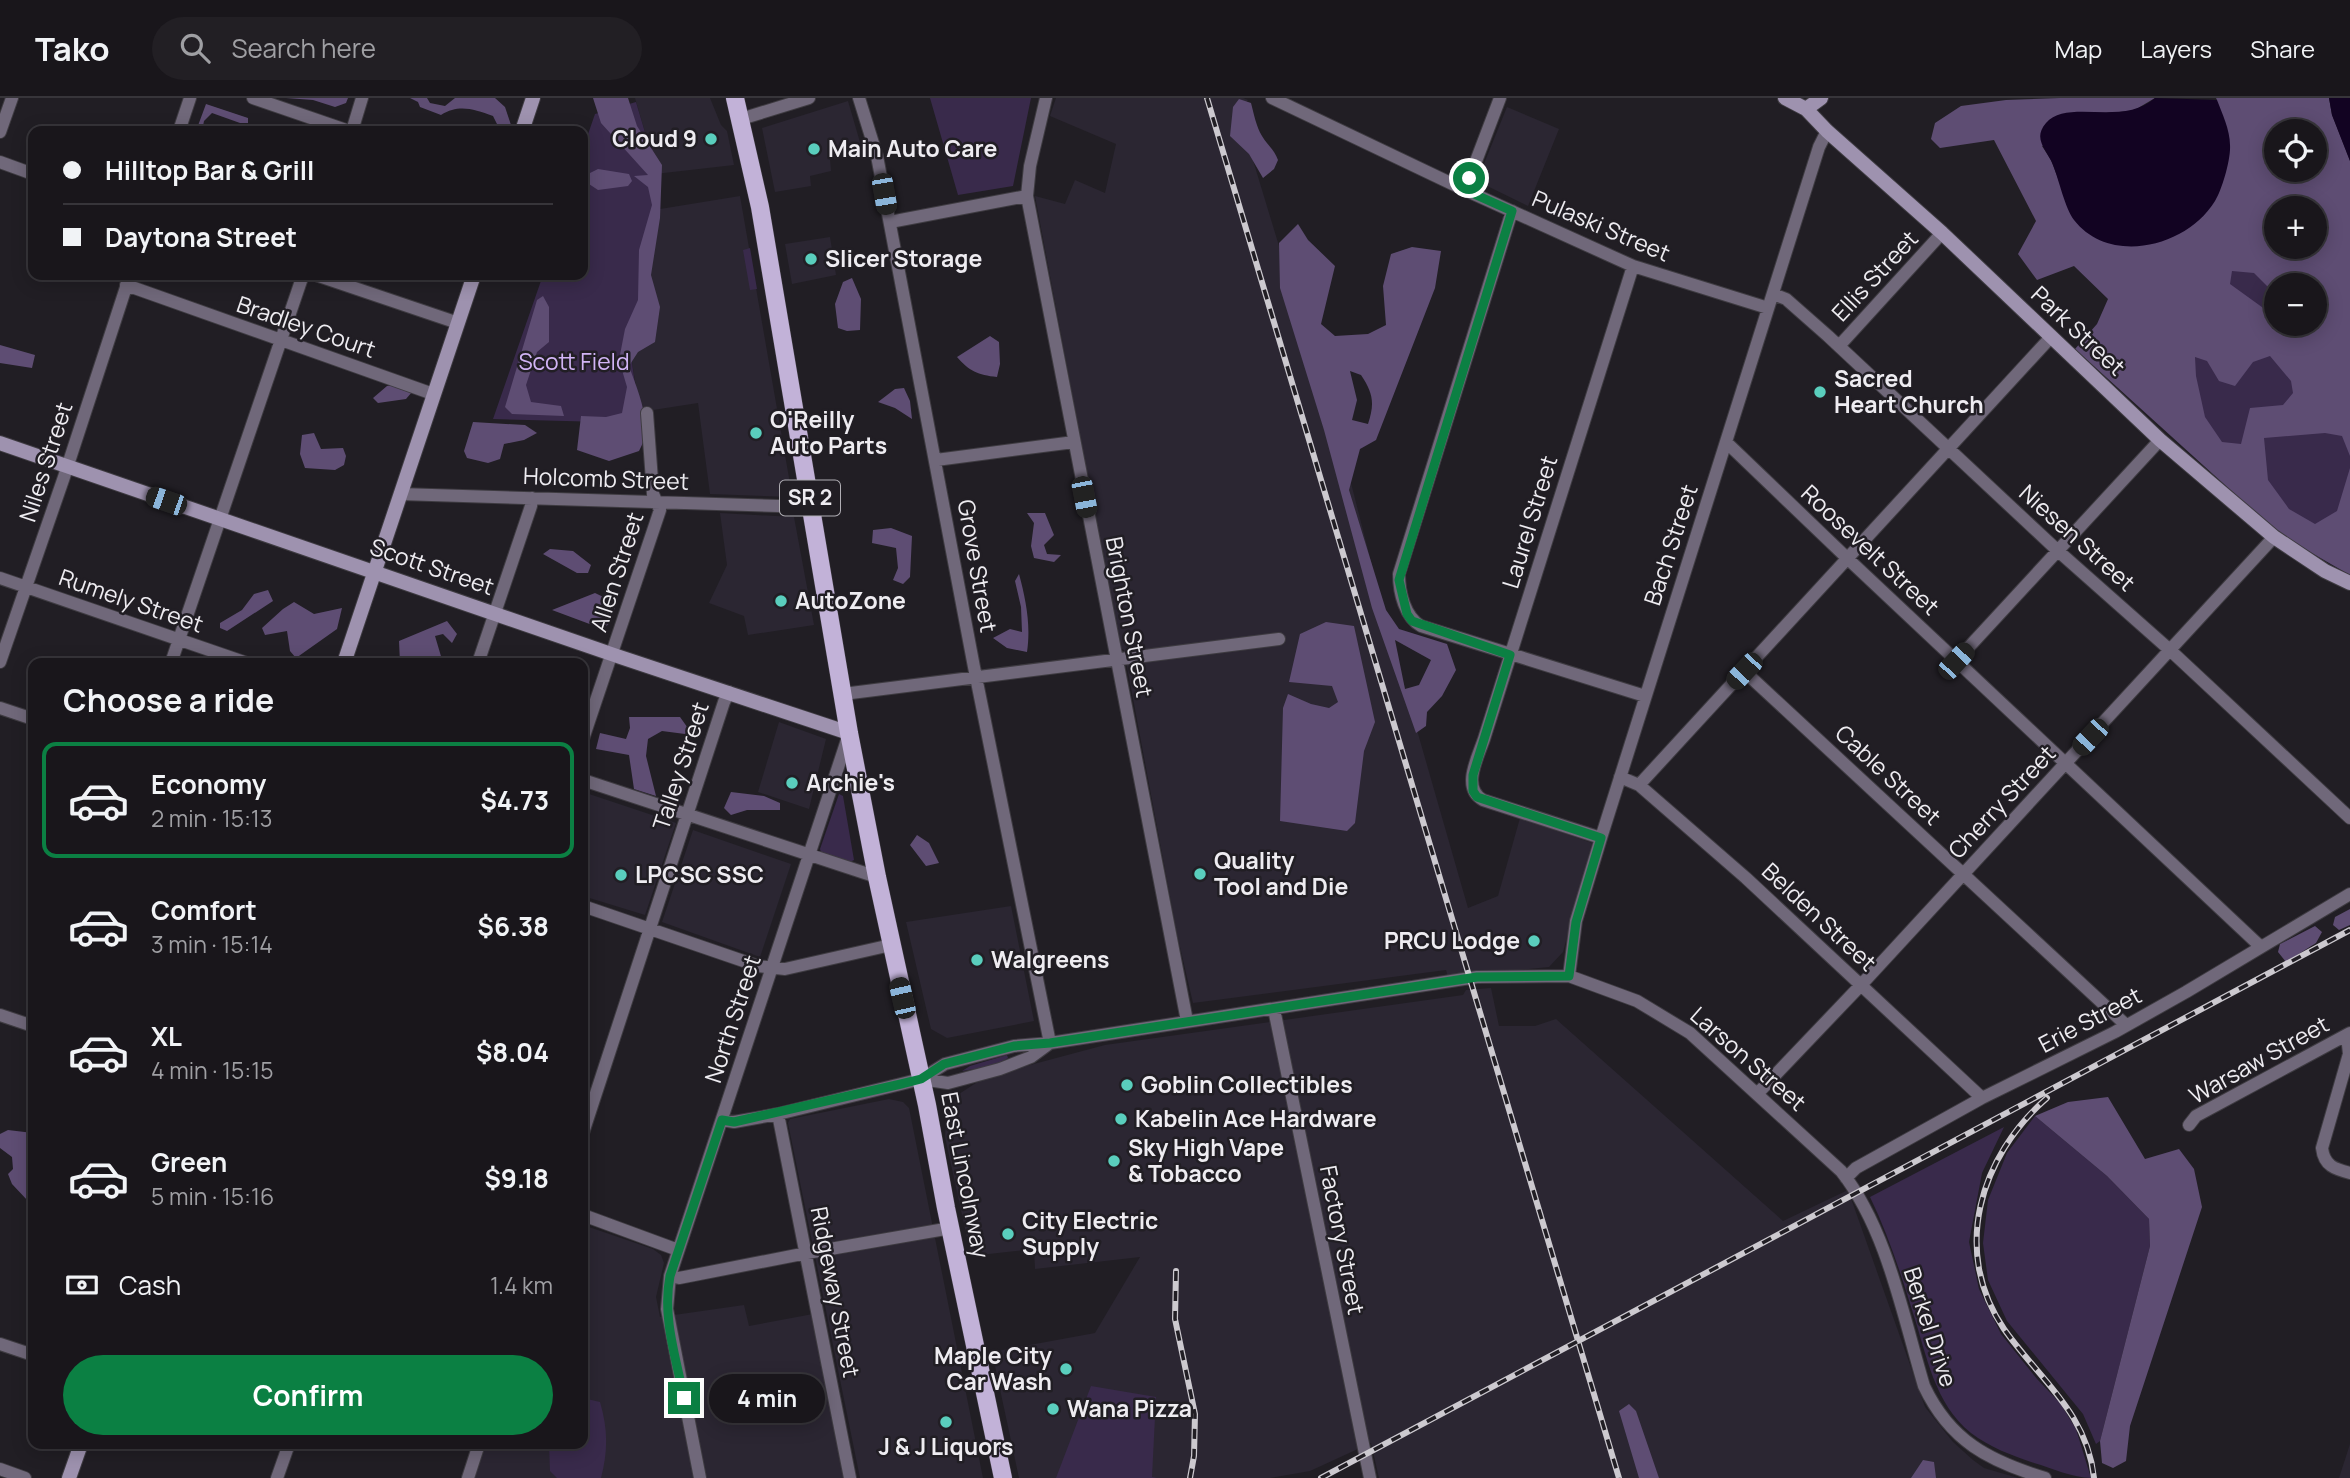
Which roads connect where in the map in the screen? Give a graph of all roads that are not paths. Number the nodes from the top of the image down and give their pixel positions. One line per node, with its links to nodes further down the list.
1 (12, 98): 21 (street)
2 (190, 98): 16 (street)
3 (253, 98): 17 (street)
4 (362, 98): 18 (street)
5 (533, 98): 19 (street)
6 (735, 98): 15 (main road, East Lincolnway / SR 2)
7 (810, 98): 15 (street)
8 (859, 98): 27 (street, Grove Street)
9 (1046, 98): 25 (street, Brighton Street)
10 (1272, 98): 24 (street, Pulaski Street)
11 (1500, 98): 24 (street)
12 (1786, 98): 14 (street, Park Street)
13 (1821, 98): 14 (street)
14 (1806, 109): 20 (street, Park Street)
15 (740, 119): 52 (main road, East Lincolnway / SR 2)
16 (181, 126)
17 (335, 126)
18 (352, 126)
19 (524, 126)
20 (1827, 131): 28 (street, Park Street); 34 (street, Bach Street)
21 (0, 132)
22 (0, 162): 23 (street)
23 (28, 172)
24 (1465, 190): 26 (street, Pulaski Street)
25 (1027, 196): 27 (street); 43 (street, Brighton Street)
26 (1512, 211): 29 (street, Pulaski Street); 66 (street)
27 (890, 222): 47 (street, Grove Street)
28 (1942, 233): 37 (street, Park Street); 39 (street, Ellis Street)
29 (1633, 265): 35 (street, Pulaski Street); 66 (street, Laurel Street)
30 (128, 280): 38 (street, Bradley Court); 48 (street, Niles Street)
31 (301, 280): 38 (street)
32 (331, 280): 36 (street)
33 (472, 280): 36 (street)
34 (1773, 294): 35 (street, Bach Street); 39 (street, Niesen Street)
35 (1768, 308): 44 (street, Bach Street)
36 (458, 323): 40 (street)
37 (2051, 337): 42 (street, Park Street); 46 (street)
38 (282, 341): 40 (street, Bradley Court); 53 (street)
39 (1839, 346): 46 (street, Niesen Street)
40 (433, 394): 49 (street)
41 (647, 413): 51 (street, Allen Street)
42 (2160, 440): 54 (street, Park Street); 55 (street)
43 (1074, 442): 47 (street); 71 (street, Brighton Street)
44 (1726, 442): 56 (street, Roosevelt Street); 78 (street, Bach Street)
45 (0, 443): 48 (street, Scott Street)
46 (1947, 448): 55 (street, Niesen Street); 56 (street)
47 (936, 460): 75 (street, Grove Street)
48 (68, 466): 53 (street, Scott Street); 60 (street, Niles Street)
49 (400, 494): 50 (street, Holcomb Street); 57 (street)
50 (532, 498): 51 (street, Holcomb Street); 61 (street)
51 (657, 502): 52 (street, Holcomb Street); 65 (street, Allen Street)
52 (811, 507): 77 (main road, East Lincolnway / SR 2)
53 (221, 520): 57 (street, Scott Street); 62 (street)
54 (2274, 537): 59 (street, Park Street); 64 (street, Cherry Street)
55 (2057, 550): 64 (street, Niesen Street); 72 (street)
56 (1847, 558): 72 (street, Roosevelt Street); 74 (street)
57 (375, 571): 61 (street, Scott Street); 69 (street)
58 (0, 578): 60 (street, Rumely Street)
59 (2350, 583)
60 (26, 587): 62 (street, Rumely Street); 73 (street, Niles Street)
61 (496, 613): 65 (street, Scott Street); 70 (street)
62 (180, 639): 67 (street); 68 (street, Rumely Street)
63 (1279, 639): 71 (street)
64 (2171, 651): 83 (street, Cherry Street); 88 (street, Niesen Street)
65 (612, 654): 76 (street, Scott Street); 81 (street, Allen Street)
66 (1510, 655): 78 (street); 89 (street, Laurel Street)
67 (173, 658)
68 (233, 658)
69 (346, 658)
70 (480, 658)
71 (1115, 659): 75 (street); 103 (street, Brighton Street)
72 (1956, 661): 83 (street, Roosevelt Street)
73 (0, 662)
74 (1744, 671): 86 (street); 91 (street, Cable Street)
75 (976, 677): 77 (street); 107 (street, Grove Street)
76 (729, 692): 82 (street, Scott Street); 87 (street, Talley Street)
77 (843, 694): 82 (main road, East Lincolnway / SR 2)
78 (1646, 696): 84 (street, Bach Street)
79 (0, 708): 80 (street)
80 (28, 717)
81 (588, 724)
82 (849, 733): 90 (street, North Street); 92 (main road, East Lincolnway / SR 2)
83 (2066, 764): 91 (street, Cherry Street); 97 (street, Roosevelt Street)
84 (1620, 777): 86 (street, Belden Street); 89 (street, Bach Street)
85 (588, 782): 87 (street)
86 (1639, 785): 100 (street, Belden Street)
87 (688, 814): 90 (street); 95 (street, Talley Street)
88 (2350, 818)
89 (1601, 838): 99 (street, Bach Street)
90 (809, 855): 92 (street); 98 (street, North Street)
91 (1964, 873): 100 (street, Cherry Street); 105 (street, Cable Street)
92 (877, 877): 96 (main road, East Lincolnway / SR 2)
93 (2350, 894): 97 (street, Erie Street)
94 (588, 908): 95 (street)
95 (650, 928): 98 (street); 112 (street, Talley Street)
96 (891, 945): 98 (street); 108 (main road, East Lincolnway / SR 2)
97 (2261, 947): 105 (street, Erie Street)
98 (772, 968): 113 (street, North Street)
99 (1569, 976): 101 (street); 109 (street, Larson Street)
100 (1861, 985): 109 (street, Cherry Street); 110 (street, Belden Street)
101 (1274, 1009): 103 (street); 135 (street, Factory Street)
102 (0, 1015): 104 (street)
103 (1187, 1021): 107 (street)
104 (28, 1024)
105 (2126, 1025): 110 (street, Erie Street)
106 (2349, 1034): 114 (street, Warsaw Street); 115 (street)
107 (1050, 1043): 108 (street); 108 (street)
108 (921, 1079): 111 (street); 118 (main road, East Lincolnway / SR 2)
109 (1758, 1093): 116 (street, Larson Street)
110 (1982, 1098): 116 (street, Erie Street)
111 (778, 1114): 113 (street); 120 (street, Ridgeway Street)
112 (588, 1118)
113 (722, 1120): 119 (street, North Street)
114 (2189, 1125)
115 (2350, 1173)
116 (1846, 1178): 136 (street, Berkel Drive)
117 (588, 1217): 119 (street)
118 (951, 1228): 120 (street); 134 (main road, East Lincolnway / SR 2)
119 (678, 1250): 121 (street, North Street)
120 (807, 1253): 121 (street); 133 (street, Ridgeway Street)
121 (670, 1276): 132 (street, North Street)
122 (0, 1344): 123 (street)
123 (28, 1353)
124 (80, 1449): 129 (street)
125 (287, 1449): 130 (street)
126 (477, 1449): 131 (street)
127 (0, 1469): 128 (street)
128 (25, 1478)
129 (69, 1478)
130 (277, 1478)
131 (468, 1478)
132 (700, 1478)
133 (850, 1478)
134 (1003, 1478)
135 (1370, 1478)
136 (2045, 1478)

